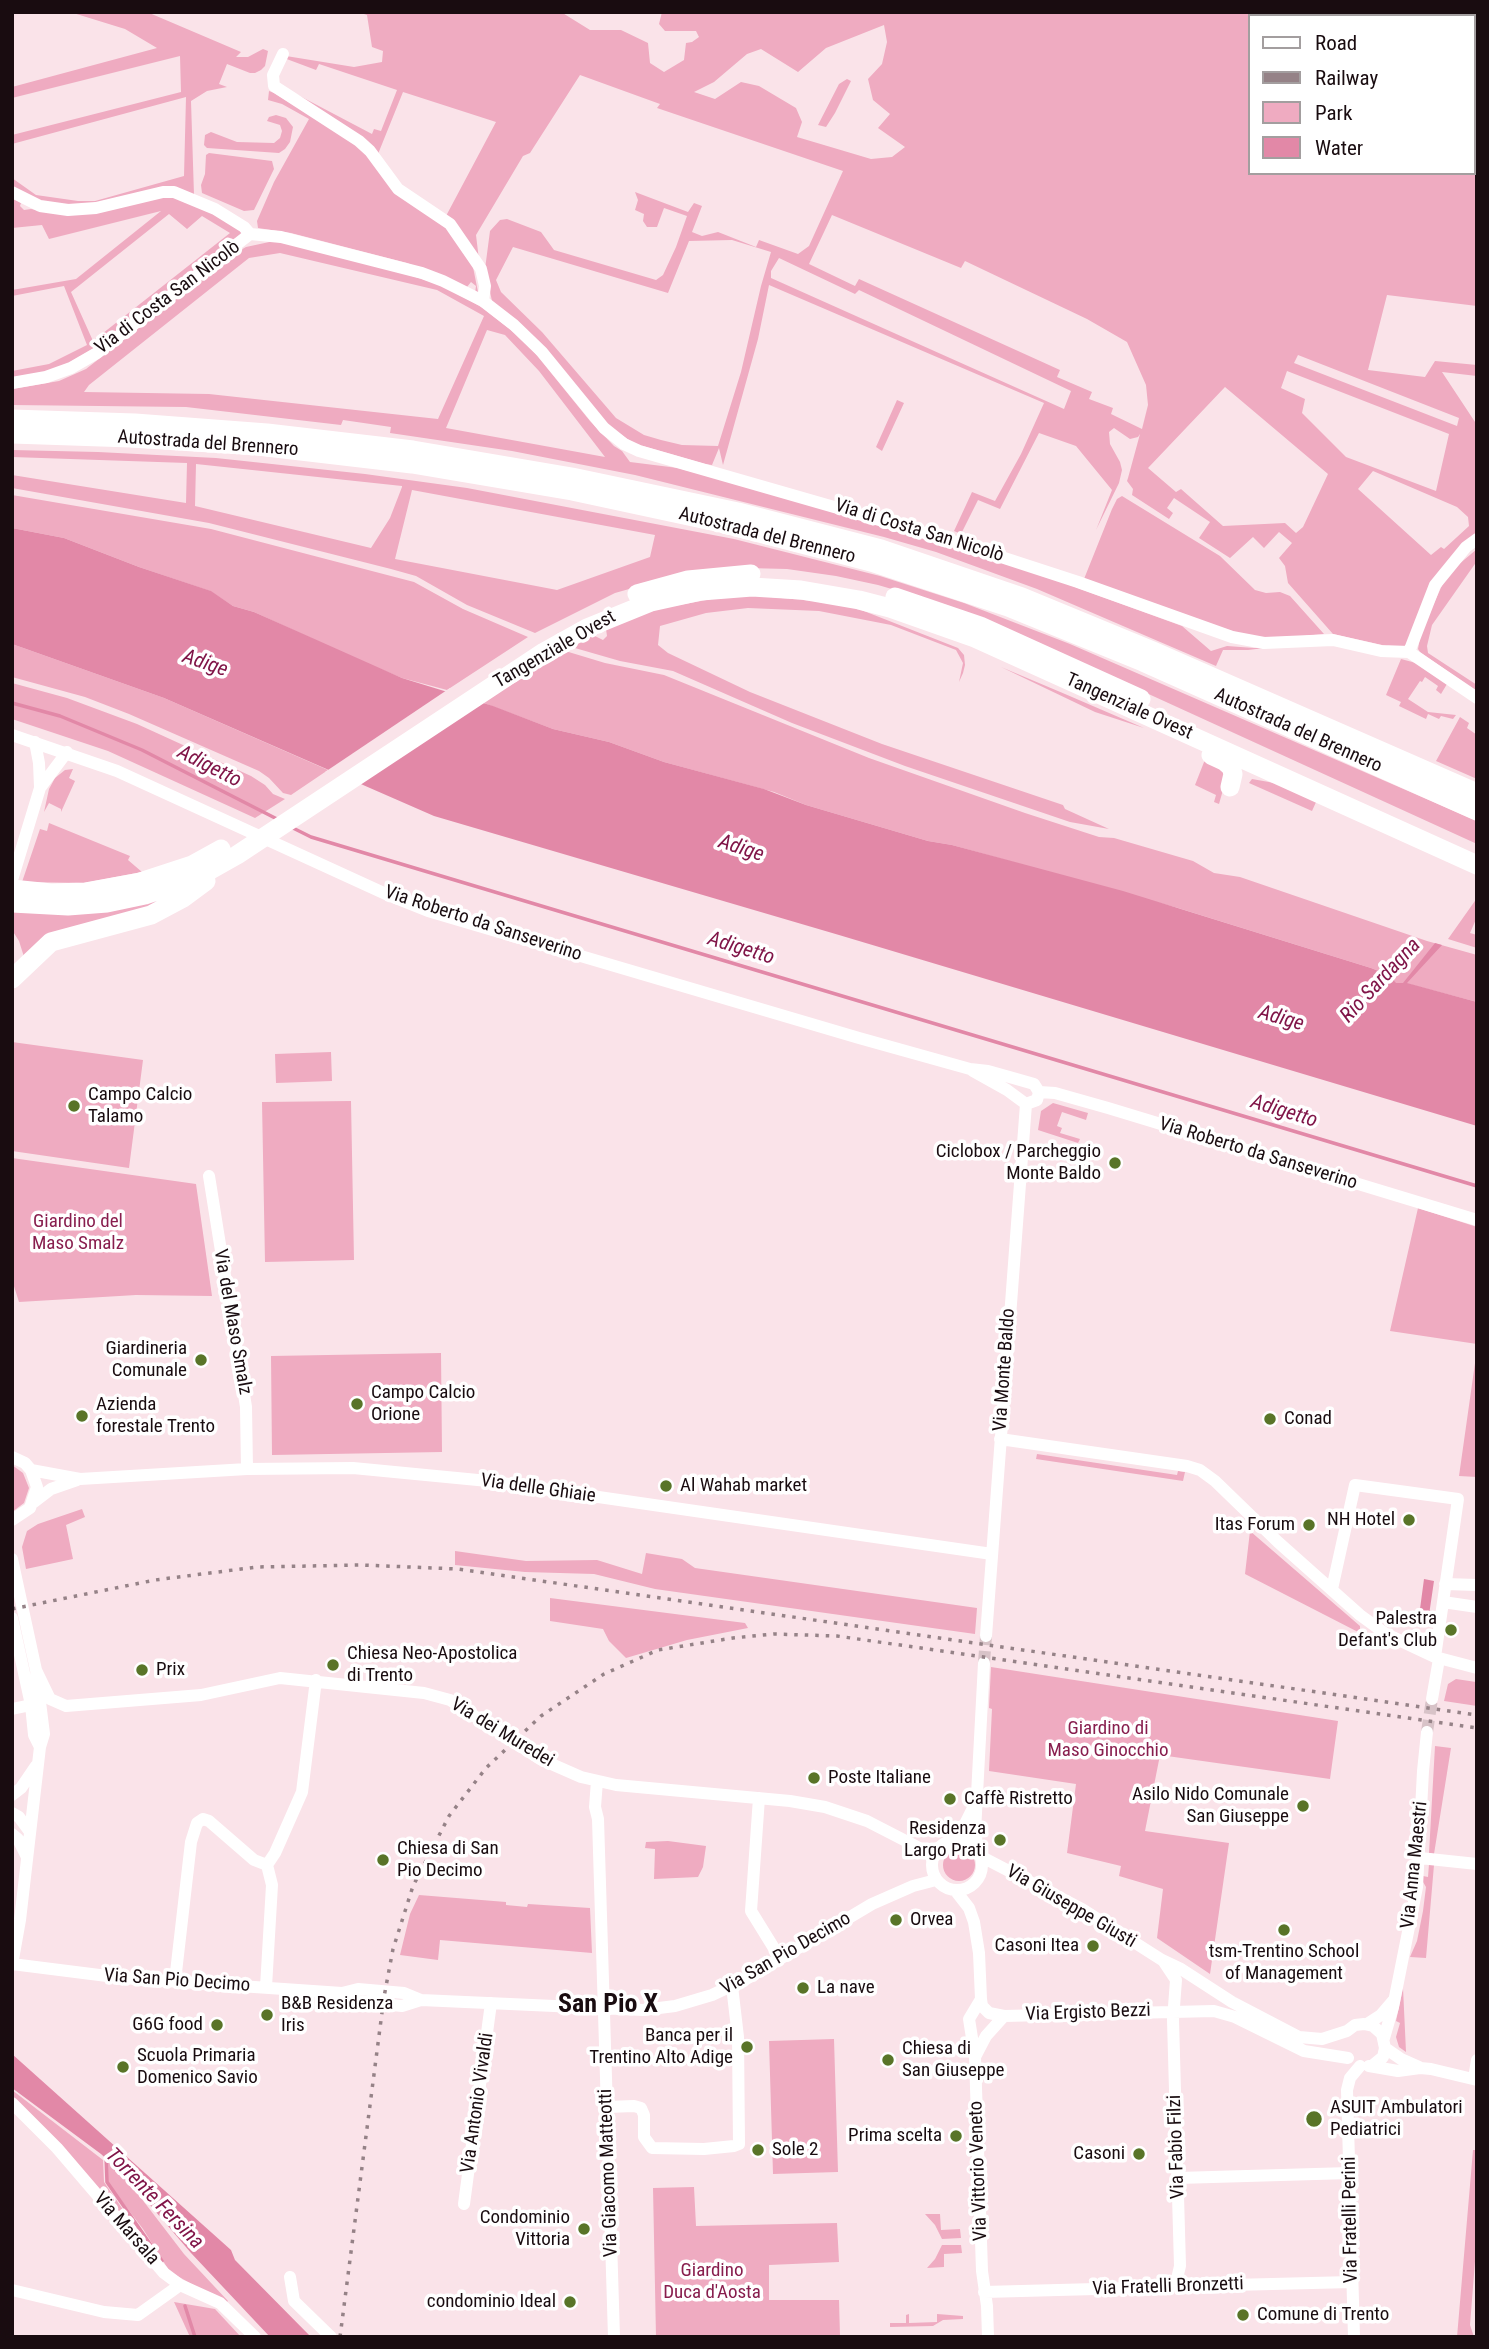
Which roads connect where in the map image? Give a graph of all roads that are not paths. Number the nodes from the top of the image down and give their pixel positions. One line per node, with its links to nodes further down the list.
1 (283, 54): 4 (street)
2 (12, 192): 3 (street)
3 (250, 234): 4 (street, Via di Costa San Nicolò); 5 (street, Via di Costa San Nicolò)
4 (483, 301): 10 (street, Via di Costa San Nicolò)
5 (12, 383)
6 (12, 419): 18 (highway, Autostrada del Brennero)
7 (12, 434): 19 (highway, Autostrada del Brennero)
8 (1477, 539): 10 (street)
9 (585, 622): 12 (highway, Tangenziale Ovest); 20 (highway, Tangenziale Ovest); 21 (highway, Tangenziale Ovest)
10 (1409, 652): 11 (street, Via di Costa San Nicolò)
11 (1477, 698)
12 (1136, 710): 17 (highway); 22 (highway, Tangenziale Ovest)
13 (12, 735): 14 (street, Via Roberto da Sanseverino)
14 (35, 742): 15 (street, Via Roberto da Sanseverino); 16 (street)
15 (67, 752): 16 (street); 26 (street, Via Roberto da Sanseverino)
16 (40, 788): 24 (street)
17 (1230, 788)
18 (1477, 793)
19 (1477, 811)
20 (234, 849): 23 (highway, Tangenziale Ovest); 24 (highway, Tangenziale Ovest)
21 (1477, 852)
22 (1477, 865)
23 (219, 866): 24 (highway, Tangenziale Ovest); 25 (highway)
24 (13, 893)
25 (12, 979)
26 (970, 1069): 27 (street, Via Roberto da Sanseverino); 29 (street, Via Roberto da Sanseverino)
27 (1028, 1083): 28 (street, Via Roberto da Sanseverino); 29 (street)
28 (1039, 1092): 29 (street); 31 (street, Via Roberto da Sanseverino)
29 (1024, 1102): 32 (street, Via Monte Baldo)
30 (209, 1176): 34 (street, Via del Maso Smalz)
31 (1477, 1220)
32 (1000, 1439): 40 (street, Via Monte Baldo); 44 (street)
33 (14, 1456): 35 (street)
34 (247, 1469): 36 (street, Via delle Ghiaie); 40 (street, Via delle Ghiaie)
35 (31, 1470): 36 (street, Via delle Ghiaie); 37 (street)
36 (80, 1479): 37 (street, Via delle Ghiaie)
37 (34, 1502): 38 (street, Via delle Ghiaie)
38 (16, 1519): 39 (street, Via delle Ghiaie)
39 (12, 1534)
40 (992, 1555): 48 (street, Via Monte Baldo)
41 (12, 1559): 52 (street)
42 (1446, 1584): 43 (street); 44 (street); 45 (street)
43 (1477, 1585)
44 (1332, 1589): 49 (street)
45 (1443, 1602): 46 (street); 49 (street)
46 (1477, 1607)
47 (12, 1618): 55 (street)
48 (986, 1636)
49 (1437, 1658): 51 (street); 54 (street)
50 (984, 1663): 63 (street)
51 (1477, 1668)
52 (36, 1670): 53 (street, Via dei Muredei); 58 (street)
53 (316, 1680): 60 (street, Via dei Muredei); 73 (street)
54 (1432, 1699)
55 (31, 1705): 56 (street); 58 (street)
56 (12, 1709)
57 (1427, 1732): 71 (street, Via Anna Maestri)
58 (40, 1747): 59 (street)
59 (38, 1762): 61 (street); 65 (street)
60 (597, 1782): 62 (street, Via dei Muredei); 85 (street, Via Giacomo Matteotti)
61 (12, 1795)
62 (759, 1798): 69 (street, Via dei Muredei); 76 (street)
63 (976, 1801): 67 (street); 68 (street)
64 (12, 1813): 65 (street)
65 (30, 1832): 70 (street)
66 (12, 1834): 70 (street)
67 (955, 1841): 68 (street); 69 (street)
68 (980, 1855): 75 (street); 77 (street, Via Giuseppe Giusti)
69 (935, 1856): 74 (street)
70 (27, 1858): 78 (street)
71 (1420, 1858): 72 (street); 82 (street, Via Anna Maestri)
72 (1477, 1864)
73 (267, 1865): 79 (street); 81 (street)
74 (936, 1880): 75 (street); 76 (street, Via San Pio Decimo)
75 (955, 1890): 83 (street, Via Vittorio Veneto)
76 (780, 1958): 80 (street, Via San Pio Decimo)
77 (1162, 1960): 86 (street); 89 (street, Via Giuseppe Giusti)
78 (13, 1962): 79 (street, Via San Pio Decimo)
79 (175, 1981): 81 (street, Via San Pio Decimo)
80 (732, 1986): 85 (street, Via San Pio Decimo); 98 (street)
81 (266, 1987): 84 (street, Via San Pio Decimo)
82 (1395, 1997): 88 (street); 90 (street, Via Anna Maestri)
83 (981, 1999): 87 (street, Via Ergisto Bezzi); 91 (street, Via Vittorio Veneto)
84 (491, 2003): 85 (street, Via San Pio Decimo); 101 (street, Via Antonio Vivaldi)
85 (603, 2009): 98 (street, Via Giacomo Matteotti)
86 (1173, 2011): 87 (street, Via Ergisto Bezzi); 92 (street); 100 (street, Via Fabio Filzi)
87 (1004, 2016): 91 (street, Via Ergisto Bezzi)
88 (1367, 2024): 89 (street, Via Giuseppe Giusti); 90 (street)
89 (1348, 2031): 92 (street)
90 (1385, 2043): 94 (street); 95 (street)
91 (975, 2057): 107 (street, Via Vittorio Veneto)
92 (1348, 2058): 94 (street)
93 (1477, 2060): 96 (street)
94 (1366, 2066): 95 (street); 99 (street, Via Fratelli Perini)
95 (1420, 2067): 96 (street)
96 (1475, 2079)
97 (12, 2103): 105 (street, Via Marsala)
98 (607, 2107): 110 (street, Via Giacomo Matteotti)
99 (1350, 2173): 100 (street); 103 (street, Via Fratelli Perini)
100 (1178, 2178): 104 (street, Via Fabio Filzi)
101 (464, 2204)
102 (290, 2277): 109 (street)
103 (1352, 2282): 104 (street, Via Fratelli Bronzetti); 112 (street, Via Fratelli Perini)
104 (1176, 2283): 107 (street, Via Fratelli Bronzetti)
105 (180, 2285): 106 (street); 108 (street, Via Marsala)
106 (12, 2290)
107 (985, 2292): 111 (street, Via Vittorio Veneto)
108 (255, 2337)
109 (331, 2337)
110 (614, 2337)
111 (988, 2337)
112 (1354, 2337)

